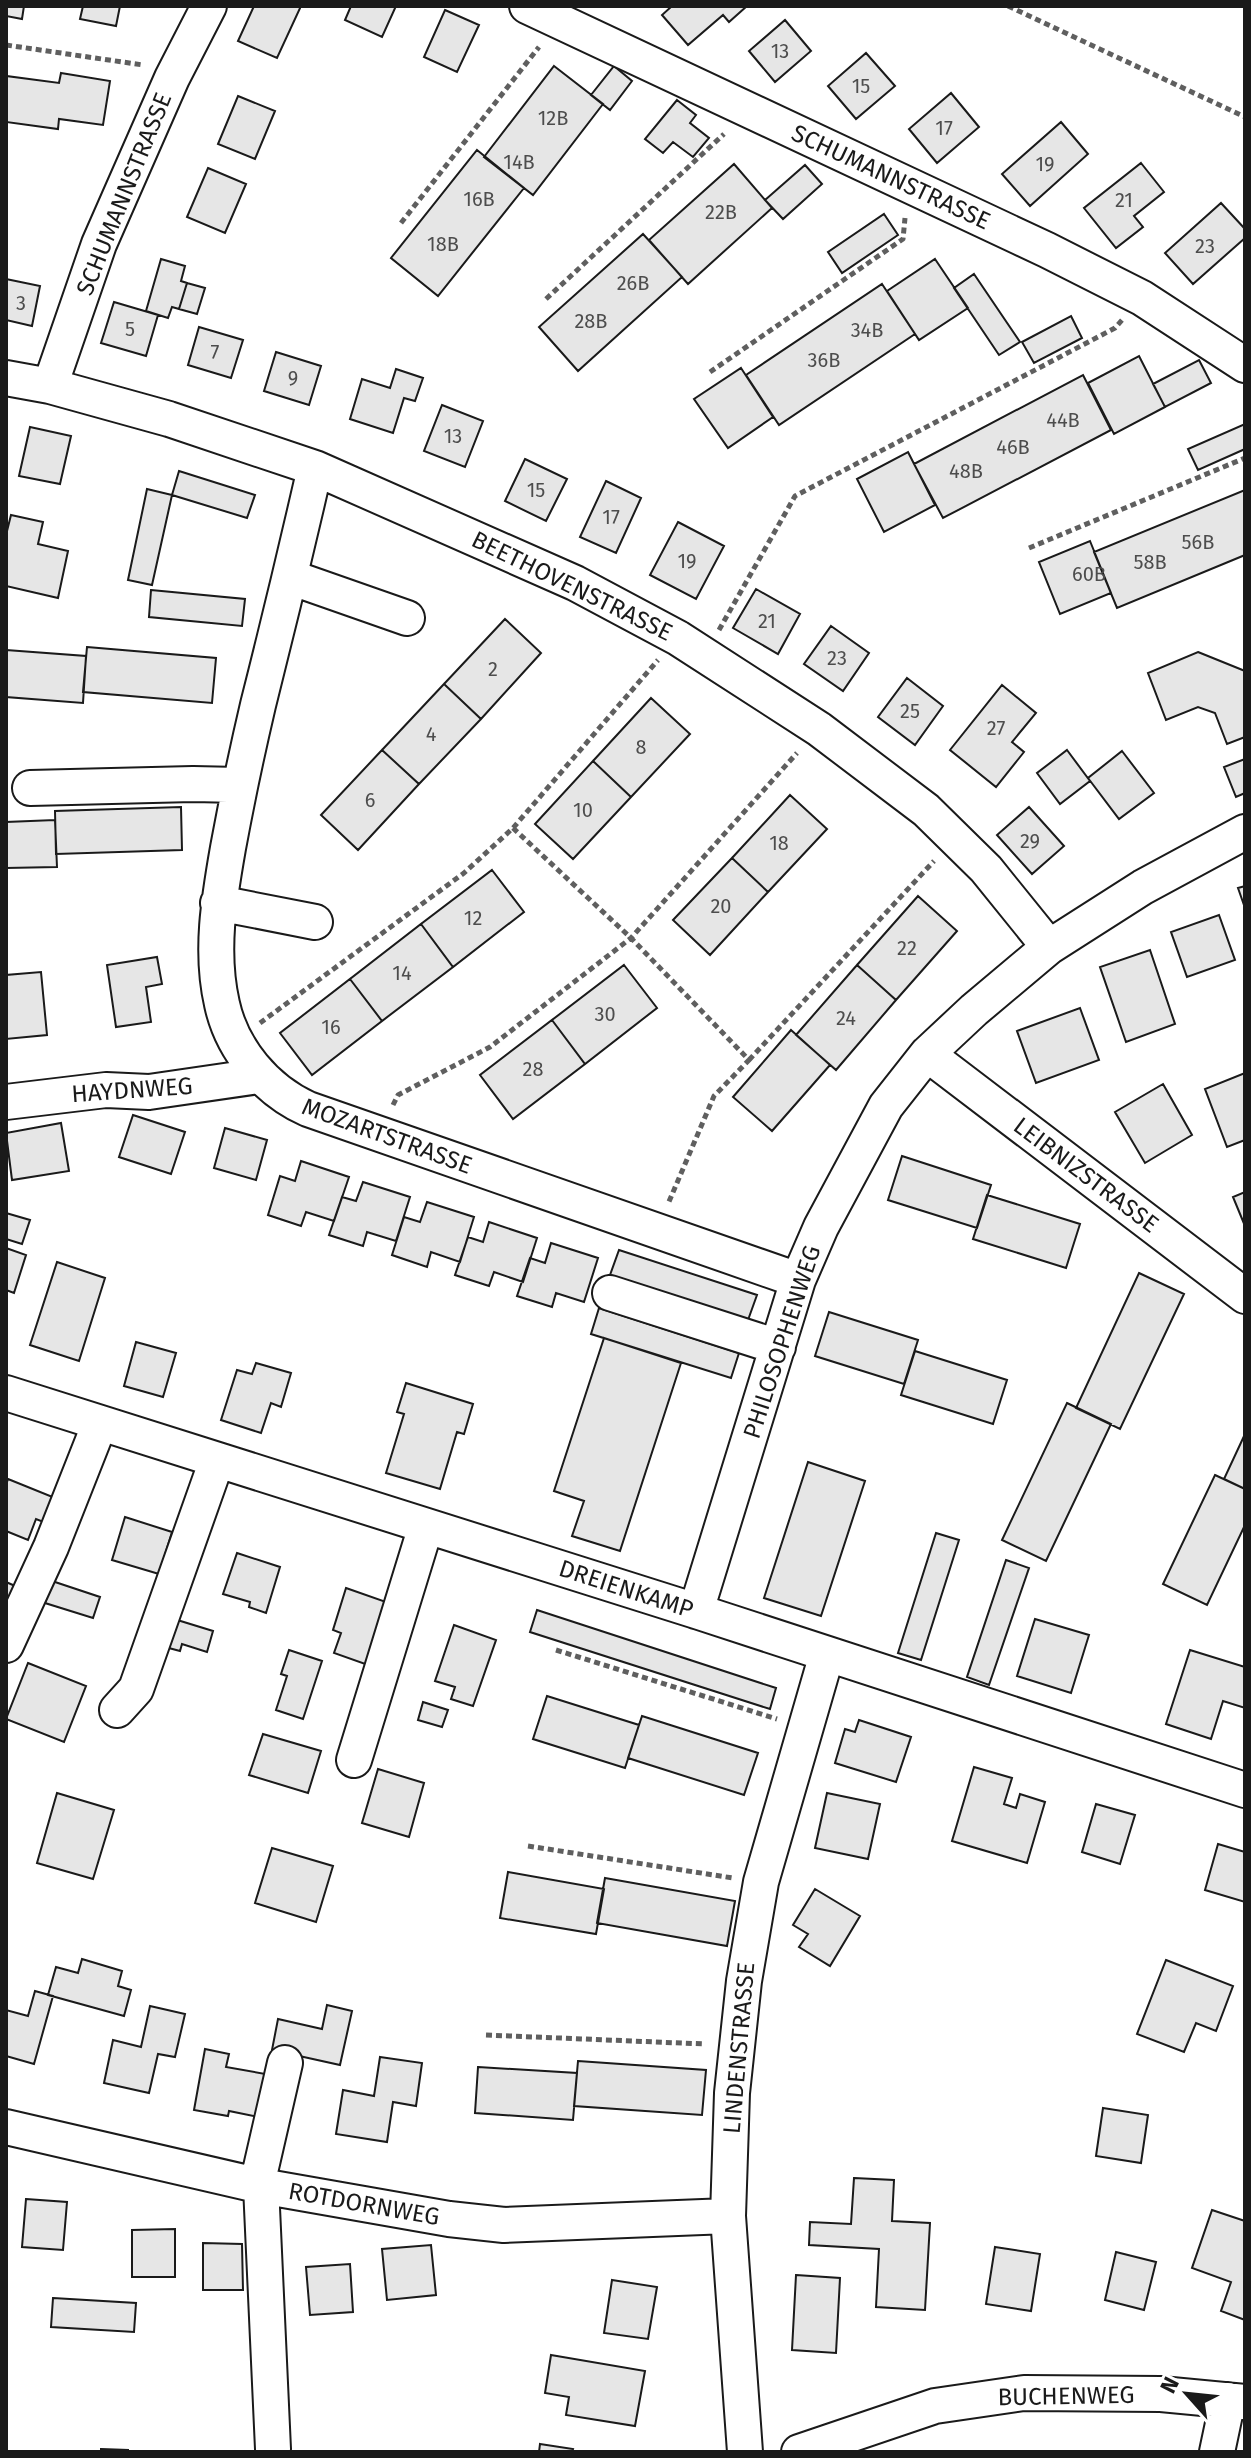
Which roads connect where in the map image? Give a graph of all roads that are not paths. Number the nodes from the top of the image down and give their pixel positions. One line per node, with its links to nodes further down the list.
1 (209, 6): 5 (street, SCHUMANNSTRASSE)
2 (527, 6): 3 (street, SCHUMANNSTRASSE)
3 (1245, 365)
4 (6, 378): 5 (street, BEETHOVENSTRASSE)
5 (50, 386): 6 (street, BEETHOVENSTRASSE)
6 (315, 468): 7 (street, MOZARTSTRASSE); 14 (street, BEETHOVENSTRASSE)
7 (290, 577): 8 (street); 9 (street, MOZARTSTRASSE)
8 (407, 618)
9 (239, 785): 10 (street); 12 (street, MOZARTSTRASSE)
10 (30, 788)
11 (1245, 832): 14 (street, PHILOSOPHENWEG)
12 (218, 903): 13 (street); 16 (street, MOZARTSTRASSE)
13 (315, 922)
14 (1049, 947): 15 (street, PHILOSOPHENWEG)
15 (927, 1054): 18 (street, PHILOSOPHENWEG); 20 (street, LEIBNIZSTRASSE)
16 (259, 1076): 17 (street, HAYDNWEG); 18 (street, MOZARTSTRASSE)
17 (6, 1102)
18 (798, 1280): 21 (street, PHILOSOPHENWEG)
19 (610, 1293): 21 (street)
20 (1245, 1296)
21 (778, 1347): 26 (street, PHILOSOPHENWEG)
22 (6, 1393): 23 (street, DREIENKAMP)
23 (100, 1423): 24 (street, DREIENKAMP); 27 (street)
24 (217, 1460): 25 (street, DREIENKAMP); 29 (street)
25 (426, 1526): 26 (street, DREIENKAMP); 30 (street)
26 (696, 1611): 28 (street, DREIENKAMP)
27 (6, 1645)
28 (827, 1654): 31 (street, DREIENKAMP); 35 (street, LINDENSTRASSE)
29 (117, 1710)
30 (354, 1760)
31 (1245, 1790)
32 (285, 2063): 34 (street)
33 (6, 2127): 34 (street, ROTDORNWEG)
34 (266, 2187): 35 (street, ROTDORNWEG); 37 (street)
35 (728, 2216): 38 (street, LINDENSTRASSE)
36 (1237, 2401): 39 (street, BUCHENWEG); 40 (street)
37 (281, 2450)
38 (745, 2452)
39 (799, 2452)
40 (1217, 2452)

